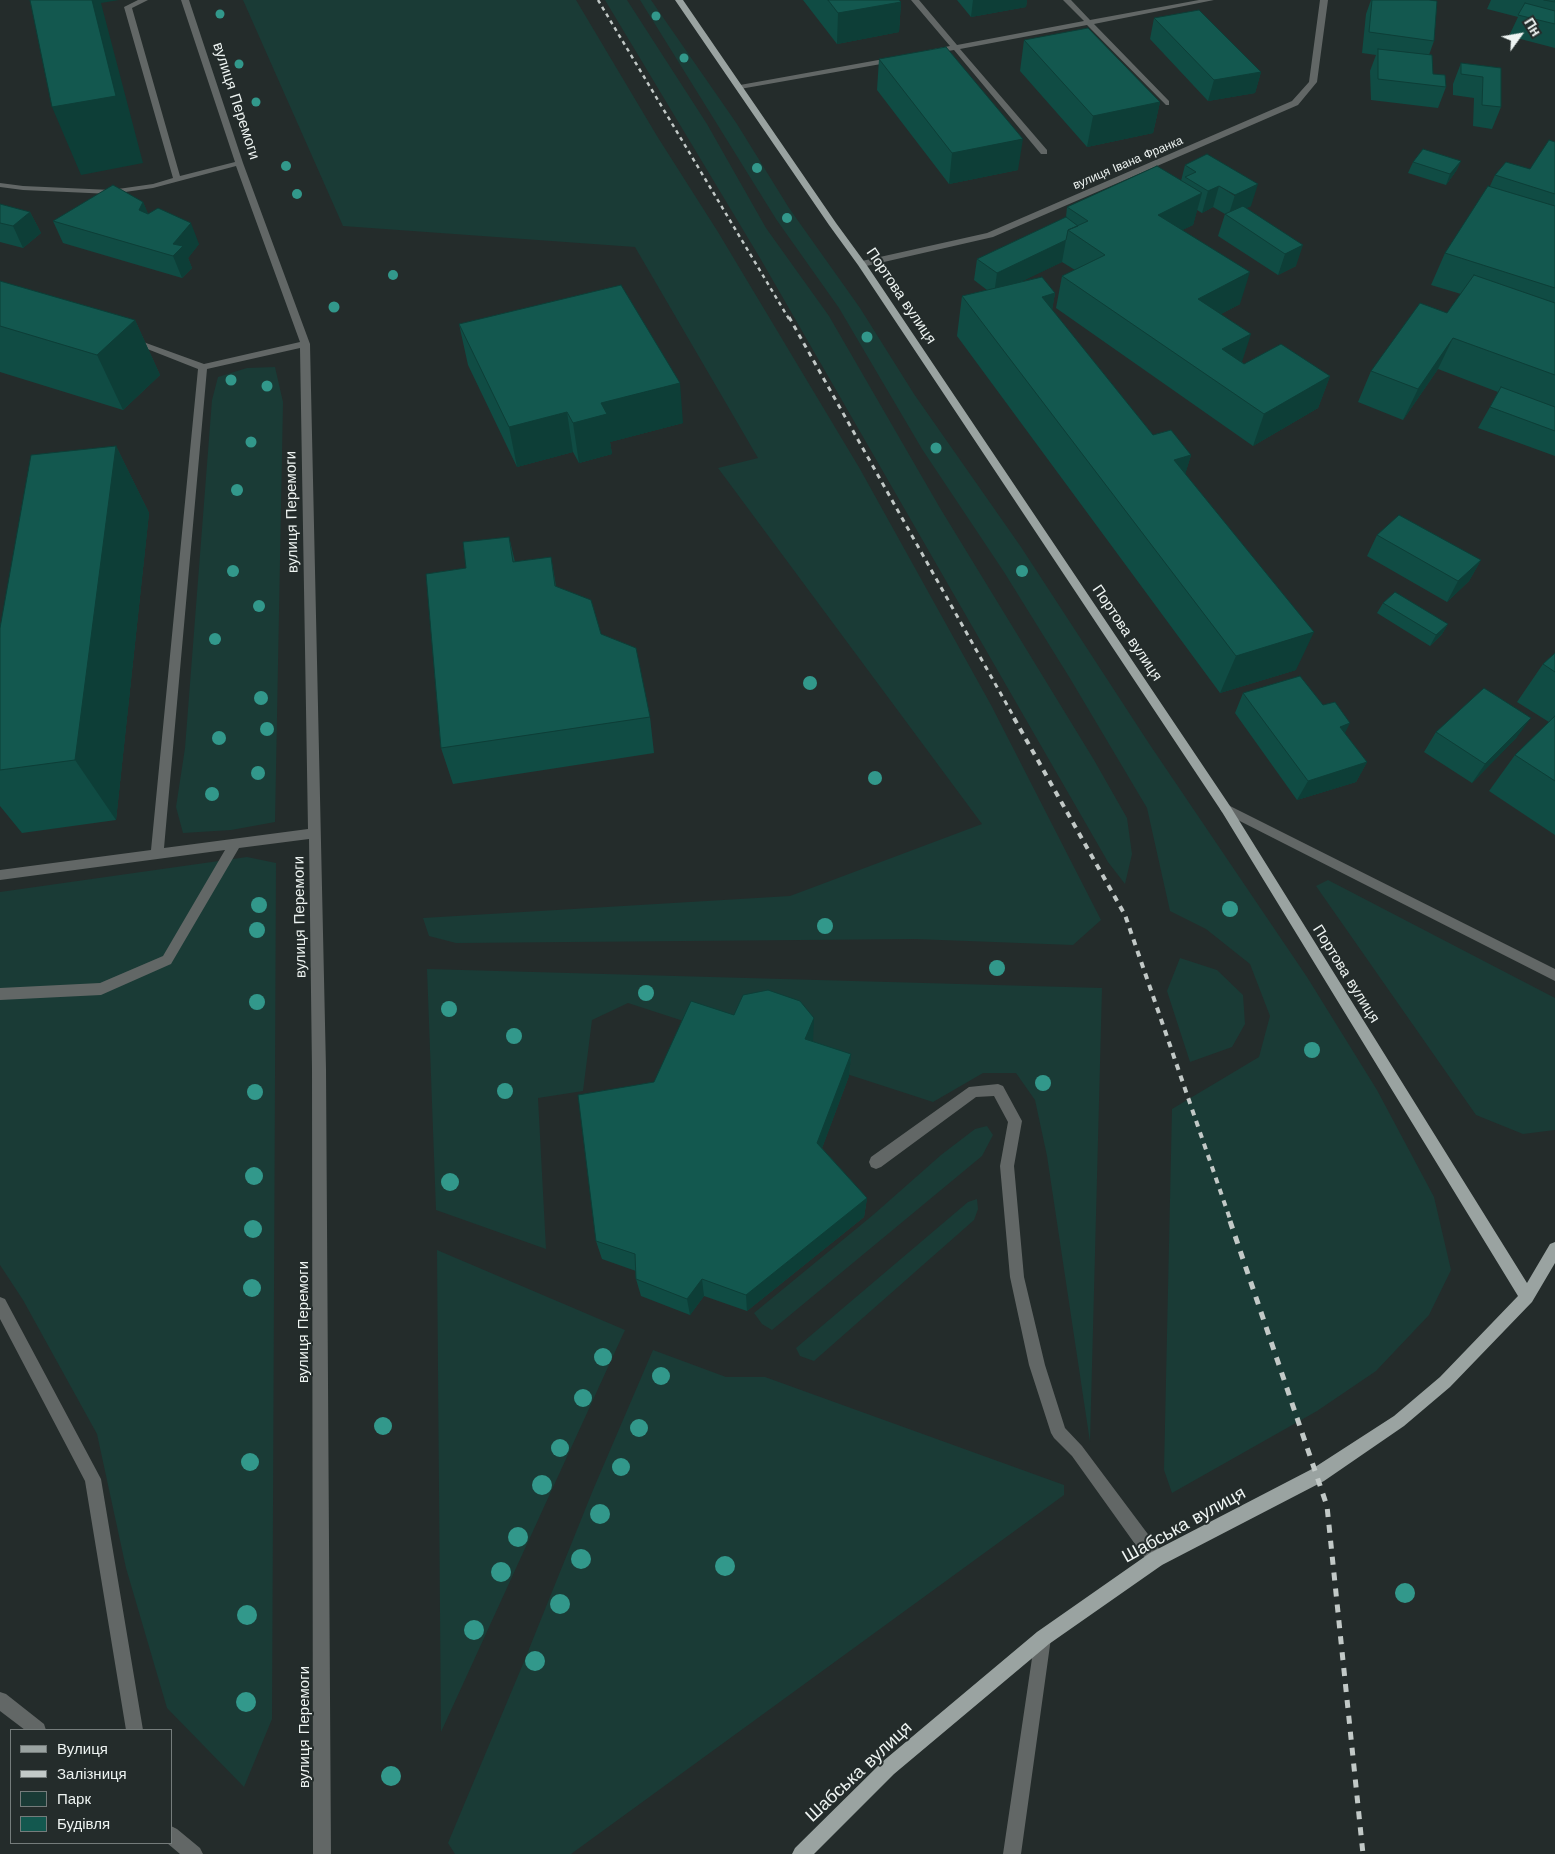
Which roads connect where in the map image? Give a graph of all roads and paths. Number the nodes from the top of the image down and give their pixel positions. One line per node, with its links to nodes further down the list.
1 (144, 0): 16 (street)
2 (185, 0): 15 (street, вулиця Перемоги)
3 (678, 0): 12 (main road, Портова вулиця)
4 (915, 0): 9 (street)
5 (1066, 0): 8 (street)
6 (1210, 0): 8 (street)
7 (1324, 0): 18 (street, вулиця Івана Франка)
8 (1088, 23): 9 (street); 13 (street)
9 (955, 48): 10 (street); 14 (street)
10 (927, 53)
11 (908, 56): 12 (street)
12 (740, 88): 18 (main road, Портова вулиця)
13 (1166, 103)
14 (1044, 152)
15 (239, 163): 16 (street); 20 (street, вулиця Перемоги)
16 (176, 180): 17 (street)
17 (0, 185)
18 (862, 264): 22 (main road, Портова вулиця)
19 (120, 337): 21 (street)
20 (305, 344): 21 (street); 23 (street, вулиця Перемоги)
21 (203, 367): 25 (street)
22 (1226, 809): 27 (street); 31 (main road, Портова вулиця)
23 (314, 833): 24 (street); 40 (street, вулиця Перемоги)
24 (235, 844): 25 (street); 28 (street)
25 (157, 854): 26 (street)
26 (0, 875)
27 (1555, 975)
28 (0, 994)
29 (876, 1162): 33 (street)
30 (1555, 1249): 31 (main road, Шабська вулиця)
31 (1527, 1297): 33 (main road, Шабська вулиця)
32 (0, 1304): 37 (street)
33 (1156, 1559): 34 (main road, Шабська вулиця)
34 (1043, 1638): 41 (main road, Шабська вулиця); 42 (street)
35 (0, 1700): 36 (street)
36 (37, 1729)
37 (135, 1729)
38 (172, 1836): 39 (street)
39 (194, 1854)
40 (322, 1854)
41 (800, 1854)
42 (1012, 1854)

